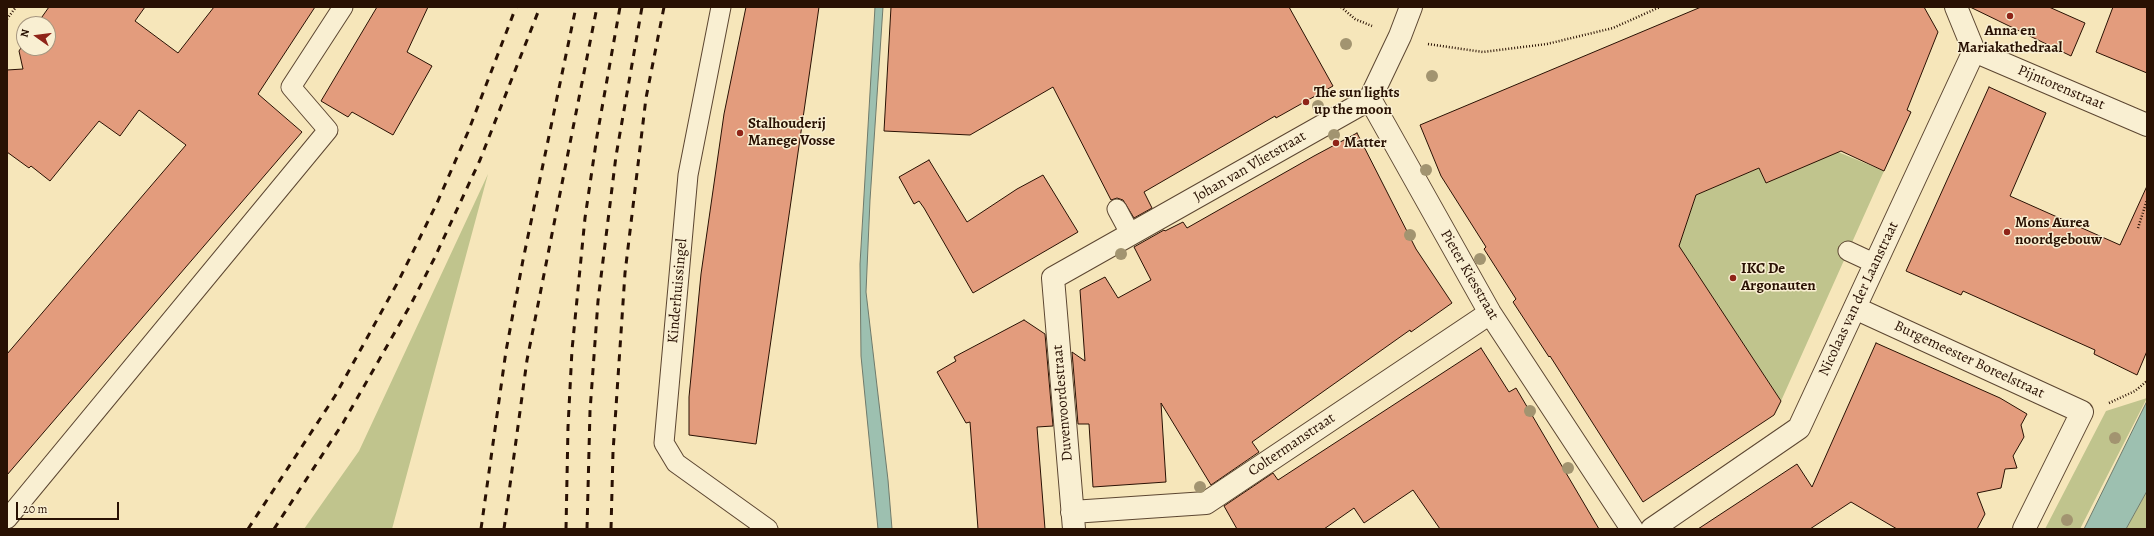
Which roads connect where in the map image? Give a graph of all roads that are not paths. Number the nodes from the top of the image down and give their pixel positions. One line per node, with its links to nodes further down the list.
1 (343, 7): 15 (lane)
2 (722, 7): 17 (lane, Kinderhuissingel)
3 (1411, 7): 6 (street)
4 (1956, 7): 5 (street)
5 (1974, 51): 7 (street, Pijntorenstraat); 11 (street, Nicolaas van der Laanstraat)
6 (1370, 99): 9 (street, Johan van Vlietstraat); 14 (street, Pieter Kiesstraat)
7 (2147, 125)
8 (1116, 209): 9 (lane)
9 (1131, 235): 12 (street, Johan van Vlietstraat)
10 (1848, 251): 11 (lane)
11 (1876, 264): 13 (street, Nicolaas van der Laanstraat)
12 (1053, 278): 16 (street, Duvenvoordestraat)
13 (1855, 308): 19 (street, Nicolaas van der Laanstraat); 20 (street, Burgemeester Boreelstraat)
14 (1490, 313): 16 (street, Coltermanstraat); 18 (street, Pieter Kiesstraat)
15 (7, 519)
16 (1073, 520)
17 (768, 529)
18 (1632, 529)
19 (1652, 529)
20 (2024, 529)

